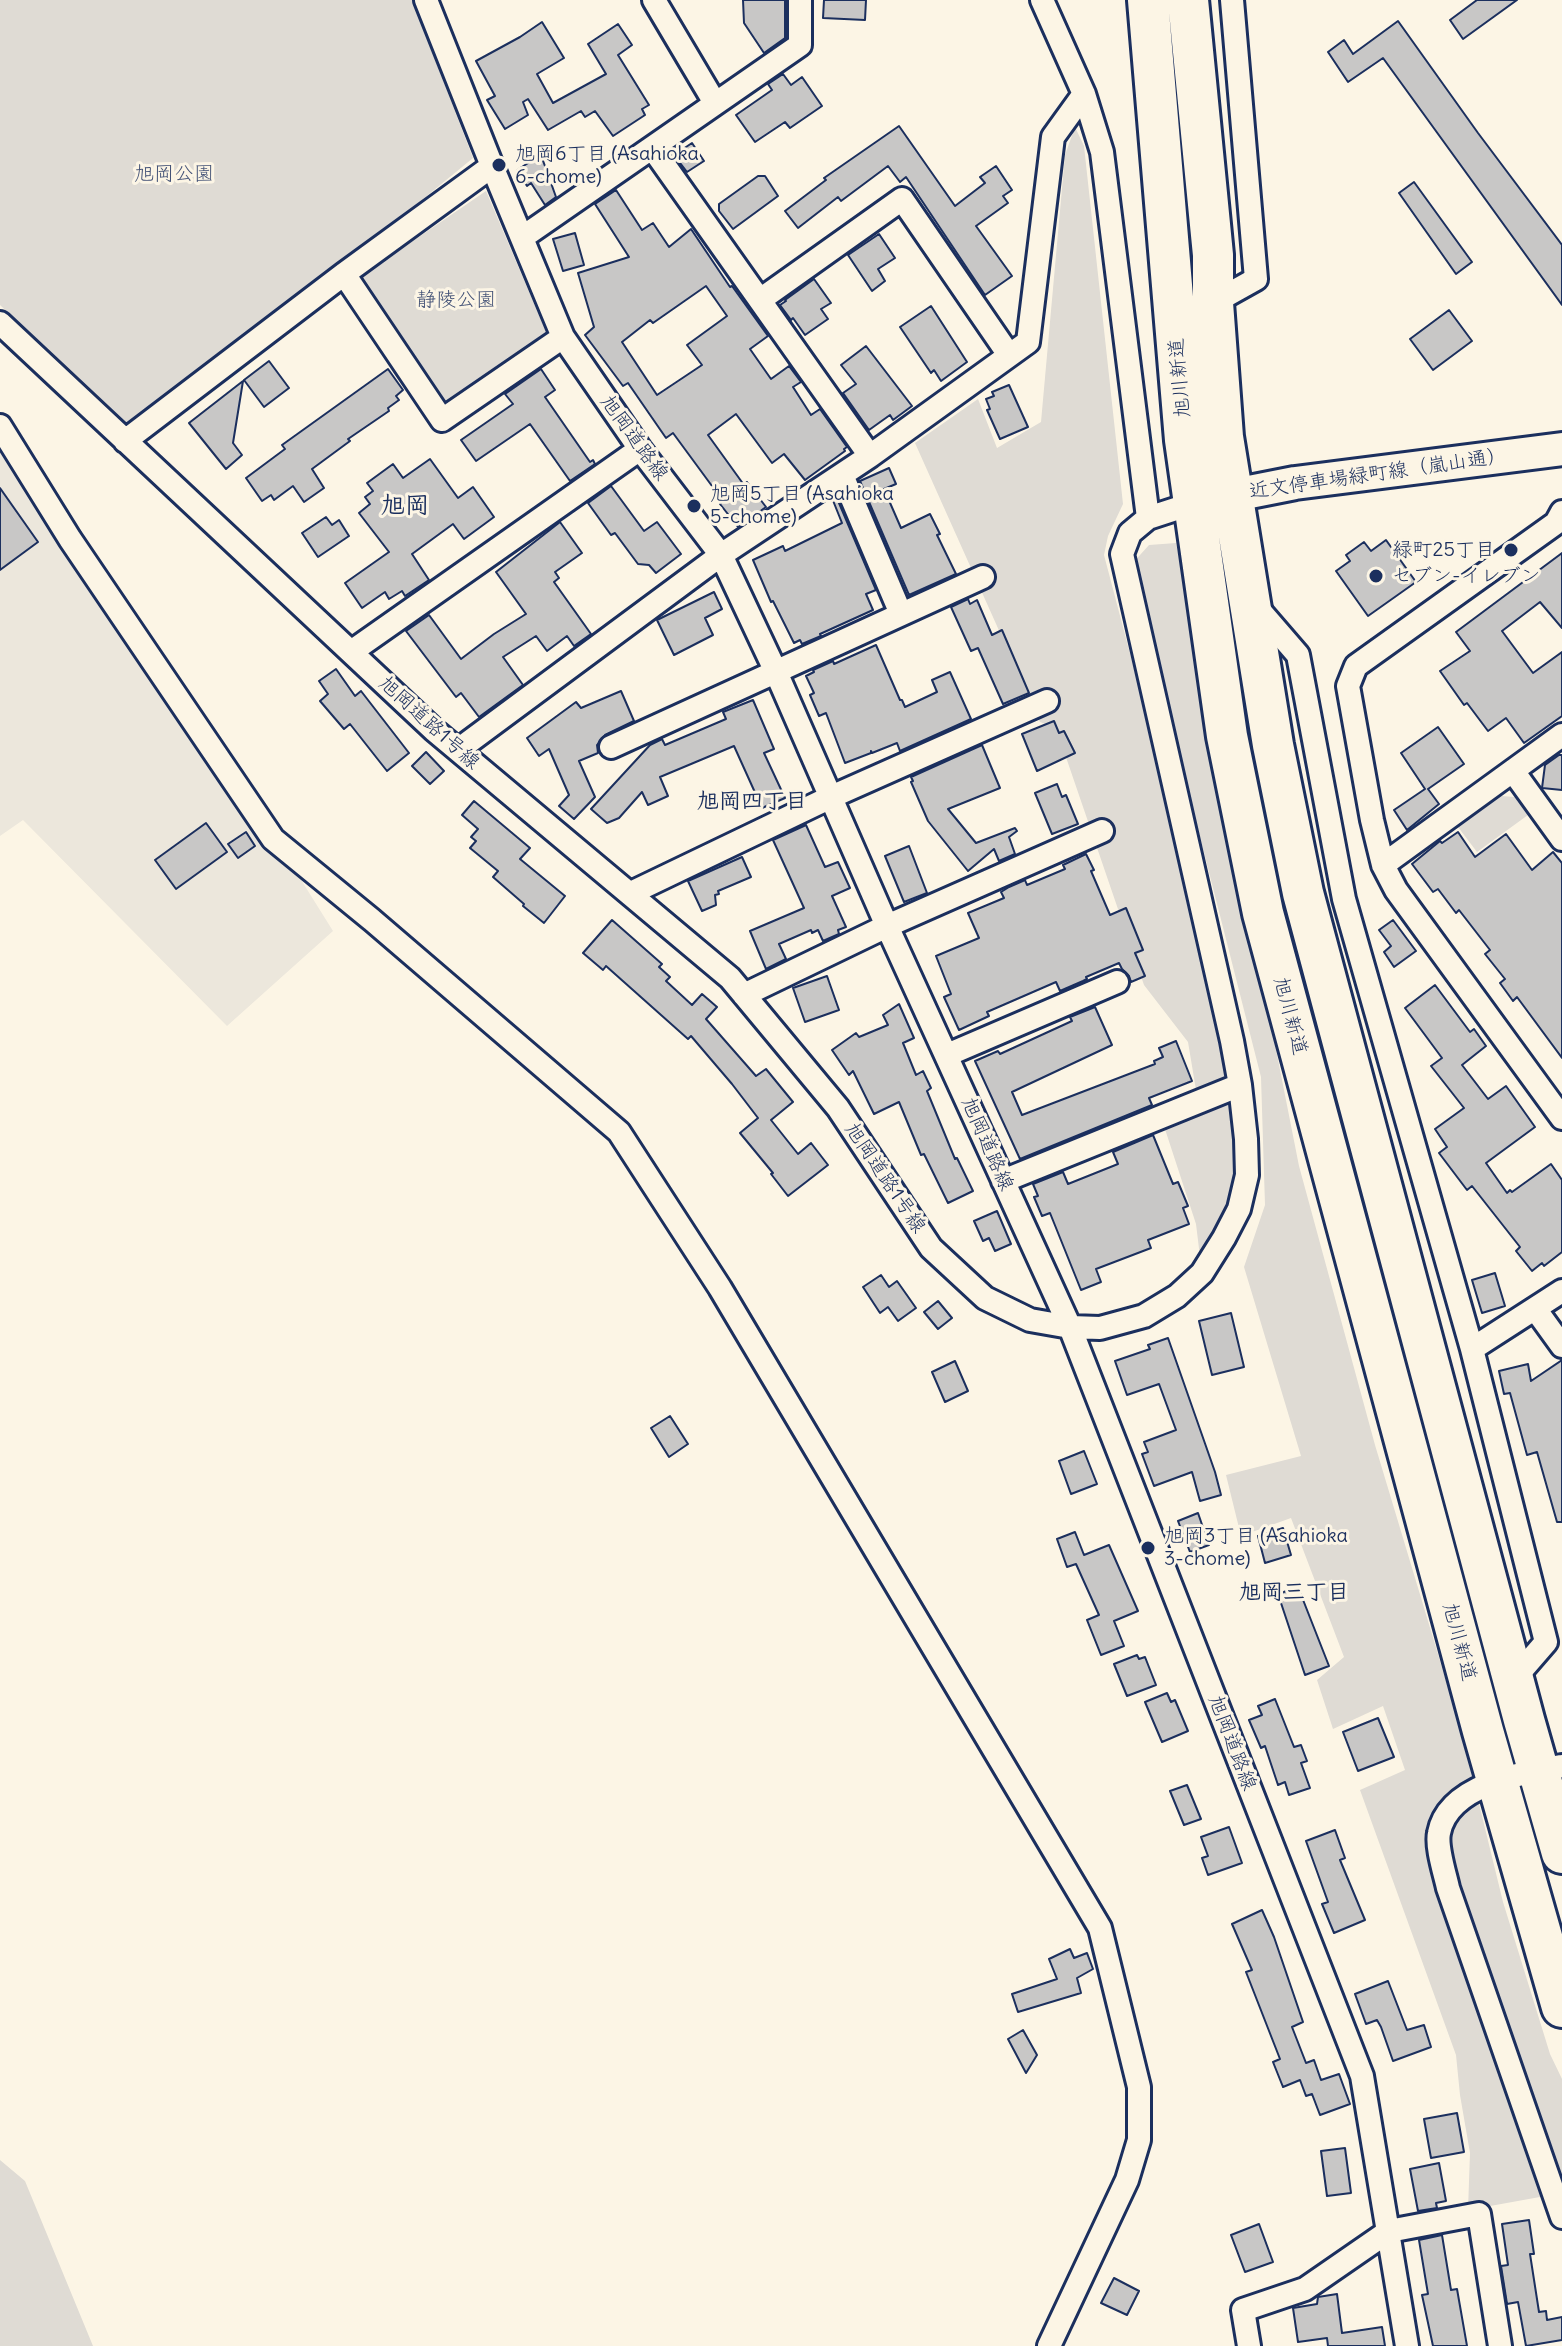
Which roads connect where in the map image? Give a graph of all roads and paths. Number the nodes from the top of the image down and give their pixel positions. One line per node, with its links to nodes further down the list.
1 (426, 0): 11 (street, 旭岡道路線)
2 (654, 0): 9 (street)
3 (800, 0): 9 (street)
4 (1042, 0): 8 (street)
5 (1148, 0): 25 (highway, 旭川新道)
6 (1188, 0): 15 (highway, 旭川新道)
7 (1232, 0): 15 (street)
8 (1084, 94): 18 (street); 26 (street)
9 (715, 103): 10 (street)
10 (653, 149): 12 (street); 14 (street)
11 (492, 166): 12 (street, 旭岡道路線); 13 (street)
12 (523, 237): 17 (street, 旭岡道路線)
13 (344, 274): 17 (street); 20 (street)
14 (760, 300): 18 (street); 23 (street)
15 (1213, 303): 25 (highway, 旭川新道)
16 (0, 323): 20 (street, 旭岡道路1号線)
17 (563, 337): 21 (street, 旭岡道路線)
18 (1009, 355): 23 (street)
19 (0, 426): 63 (street)
20 (125, 441): 32 (street, 旭岡道路1号線)
21 (640, 449): 28 (street, 旭岡道路線); 32 (street)
22 (1562, 449): 25 (main road, 近文停車場緑町線（嵐山通）)
23 (870, 456): 24 (street)
24 (842, 475): 28 (street); 31 (street)
25 (1213, 499): 26 (street); 30 (highway, 旭川新道); 58 (highway, 旭川新道)
26 (1148, 518): 48 (street, 旭岡道路1号線)
27 (1560, 522): 42 (street)
28 (721, 555): 33 (street, 旭岡道路線); 37 (street)
29 (983, 577): 31 (street)
30 (1251, 600): 55 (street); 56 (highway, 旭川新道)
31 (901, 614): 33 (street)
32 (351, 652): 37 (street, 旭岡道路1号線)
33 (776, 672): 36 (street); 39 (street, 旭岡道路線)
34 (1047, 701): 39 (street)
35 (1562, 735): 38 (street)
36 (611, 747)
37 (458, 750): 43 (street, 旭岡道路1号線)
38 (1513, 771): 41 (street); 42 (street)
39 (831, 797): 43 (street); 44 (street, 旭岡道路線)
40 (1102, 831): 44 (street)
41 (1562, 839)
42 (1383, 865): 49 (street)
43 (631, 893): 46 (street, 旭岡道路1号線)
44 (887, 926): 46 (street); 47 (street, 旭岡道路線)
45 (1117, 982): 47 (street)
46 (744, 995): 53 (street, 旭岡道路1号線)
47 (947, 1055): 50 (street, 旭岡道路線)
48 (1240, 1085): 50 (street); 53 (street, 旭岡道路1号線)
49 (1562, 1118)
50 (1003, 1181): 53 (street, 旭岡道路線)
51 (1562, 1291): 52 (street)
52 (1536, 1310): 54 (street); 55 (street)
53 (1070, 1327): 62 (street, 旭岡道路線)
54 (1562, 1346)
55 (1472, 1349): 56 (street)
56 (1514, 1679): 57 (highway, 旭川新道)
57 (1550, 1768): 58 (street); 59 (highway, 旭川新道)
58 (1497, 1780): 60 (highway, 旭川新道); 61 (street)
59 (1562, 1853)
60 (1562, 2007)
61 (1562, 2217)
62 (1389, 2231): 64 (street); 65 (street, 旭岡道路線); 66 (street)
63 (1049, 2346)
64 (1249, 2346)
65 (1407, 2346)
66 (1500, 2346)

